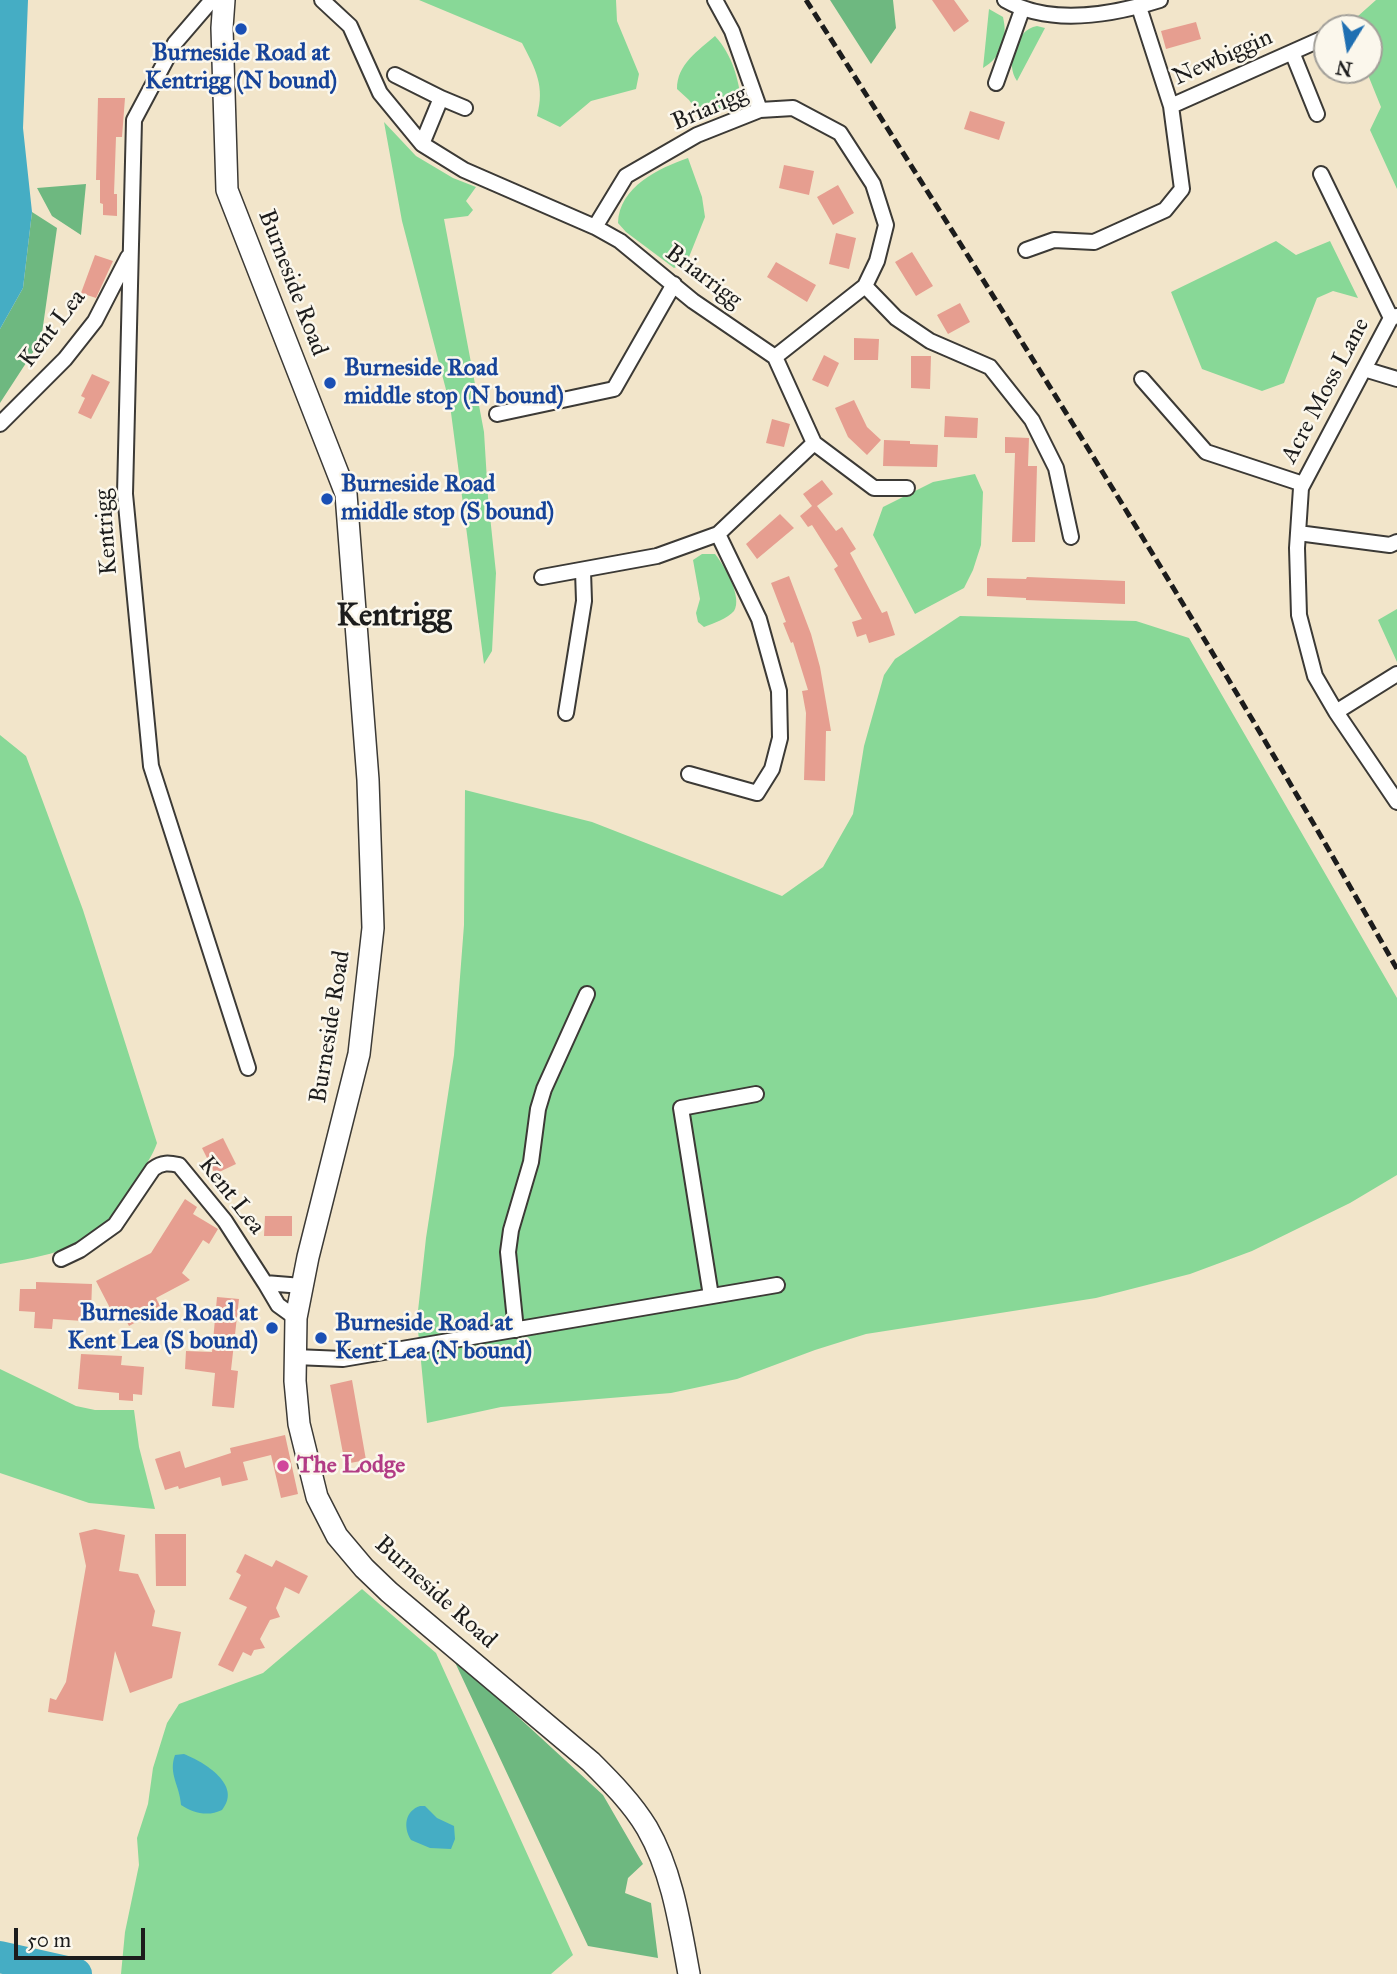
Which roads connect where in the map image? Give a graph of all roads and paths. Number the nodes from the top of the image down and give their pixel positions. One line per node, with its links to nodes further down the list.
1 (212, 0): 22 (street, Kentrigg)
2 (224, 0): 52 (street, Burneside Road)
3 (322, 0): 18 (street, Briarrigg)
4 (715, 0): 16 (street)
5 (1005, 0): 8 (street)
6 (1160, 0): 7 (street)
7 (1139, 7): 8 (street); 14 (street)
8 (1022, 10): 12 (street)
9 (1313, 43): 10 (street, Newbiggin)
10 (1293, 52): 14 (street, Newbiggin); 17 (street, Newbiggin)
11 (395, 75): 13 (street)
12 (996, 83)
13 (441, 98): 15 (street); 18 (street)
14 (1171, 106): 21 (street)
15 (465, 108)
16 (760, 110): 20 (street, Briarigg); 24 (street, Briarigg)
17 (1317, 114)
18 (422, 144): 20 (street, Briarrigg)
19 (1321, 174): 25 (street)
20 (595, 227): 23 (street, Briarrigg)
21 (1026, 250)
22 (130, 253): 31 (street, Kent Lea); 47 (street, Kentrigg)
23 (674, 284): 26 (street, Briarrigg); 30 (street)
24 (865, 286): 26 (street, Briarigg); 37 (street)
25 (1394, 317): 27 (street, Acre Moss Lane)
26 (775, 357): 32 (street)
27 (1364, 369): 29 (street); 33 (street, Acre Moss Lane)
28 (1142, 379): 33 (street)
29 (1397, 379)
30 (497, 414)
31 (0, 424)
32 (814, 443): 34 (street); 36 (street)
33 (1303, 484): 35 (street, Acre Moss Lane)
34 (907, 488)
35 (1298, 533): 38 (street); 42 (street, Acre Moss Lane)
36 (718, 534): 39 (street); 44 (street)
37 (1071, 537)
38 (1397, 542)
39 (583, 571): 40 (street); 43 (street)
40 (542, 577)
41 (1397, 674): 42 (street)
42 (1336, 712): 45 (street, Acre Moss Lane)
43 (566, 713)
44 (690, 774)
45 (1397, 802)
46 (587, 995): 55 (street)
47 (248, 1069)
48 (756, 1094): 53 (street)
49 (61, 1259): 50 (street, Kent Lea)
50 (265, 1283): 52 (street); 54 (street, Kent Lea)
51 (777, 1285): 53 (street)
52 (302, 1286): 54 (street, Burneside Road)
53 (711, 1296): 55 (street)
54 (296, 1318): 56 (street, Burneside Road)
55 (516, 1330): 56 (street)
56 (295, 1357): 57 (street, Burneside Road)
57 (689, 1974)

